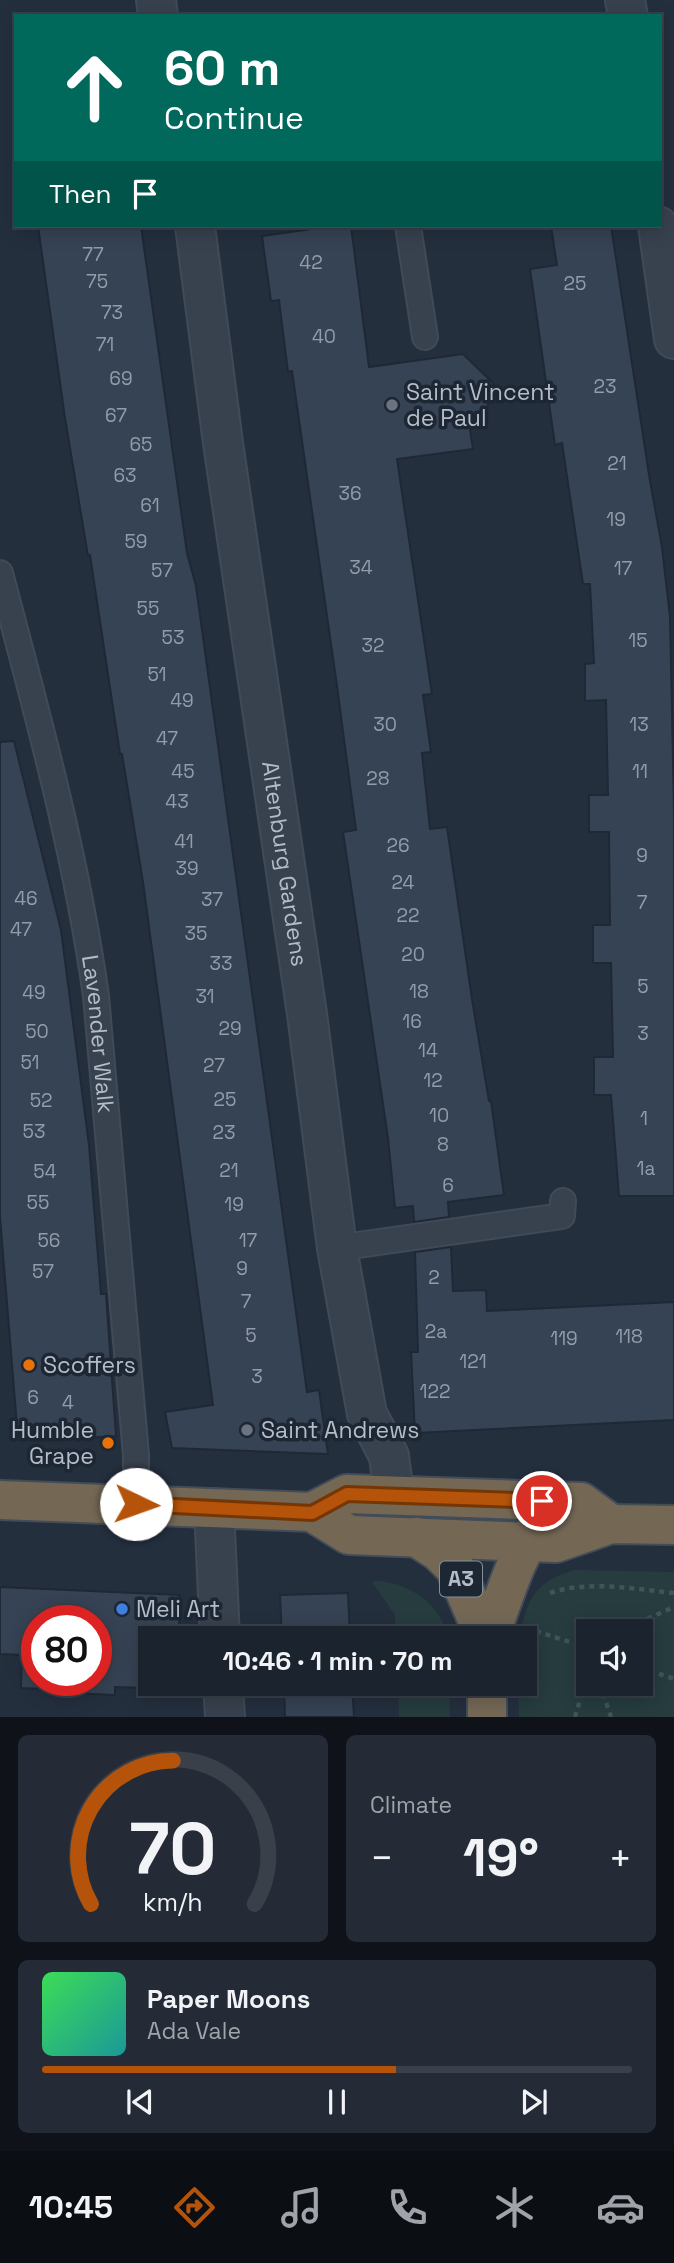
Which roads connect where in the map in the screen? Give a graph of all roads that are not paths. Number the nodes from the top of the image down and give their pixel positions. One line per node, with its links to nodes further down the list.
1 (202, 228): 8 (street, Altenburg Gardens)
2 (408, 228): 4 (lane)
3 (657, 228): 5 (street)
4 (425, 337)
5 (674, 339)
6 (0, 573): 12 (lane, Lavender Walk)
7 (563, 1201): 8 (lane)
8 (337, 1248): 9 (street, Altenburg Gardens)
9 (394, 1495): 11 (highway); 14 (highway)
10 (0, 1500): 12 (highway)
11 (567, 1502): 15 (highway); 18 (highway, A3)
12 (136, 1504): 13 (highway)
13 (214, 1508): 14 (highway); 19 (street)
14 (312, 1513): 17 (highway)
15 (611, 1524): 16 (highway); 18 (highway)
16 (674, 1525)
17 (416, 1537): 18 (highway); 20 (highway, A3)
18 (528, 1542): 21 (highway, A3)
19 (219, 1626)
20 (482, 1626)
21 (492, 1626)
22 (224, 1696): 24 (street)
23 (487, 1696): 25 (highway)
24 (225, 1717)
25 (487, 1717)

